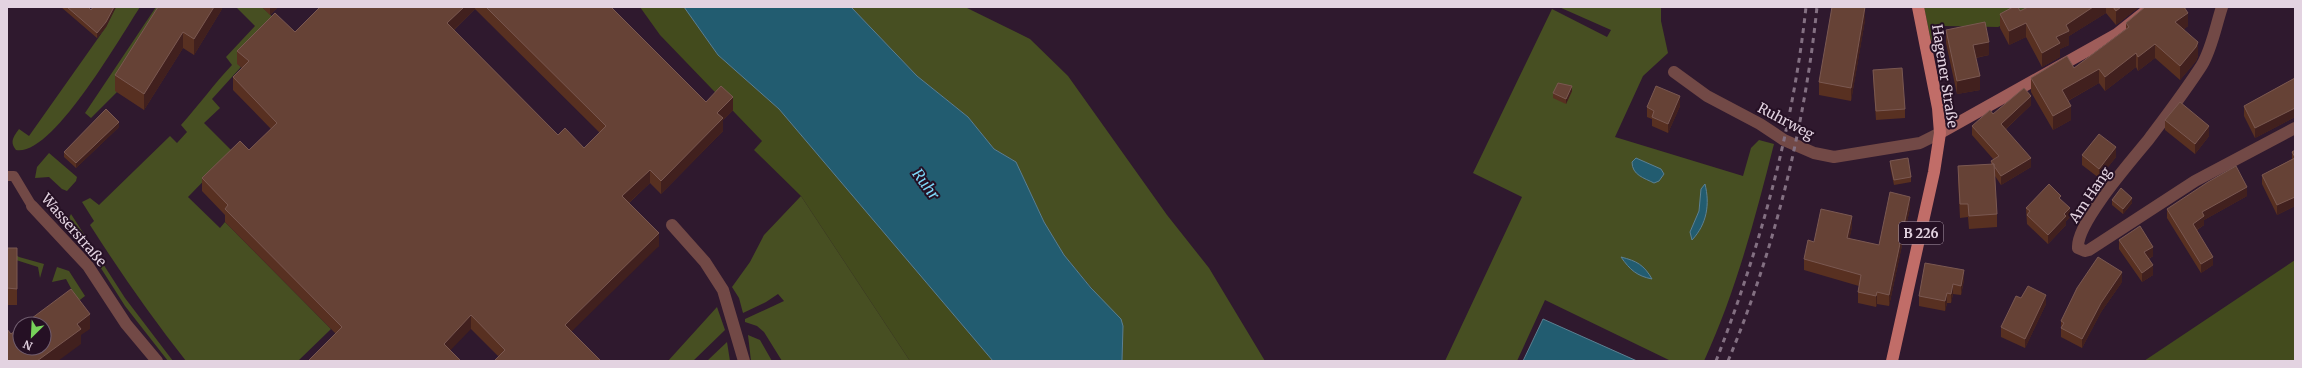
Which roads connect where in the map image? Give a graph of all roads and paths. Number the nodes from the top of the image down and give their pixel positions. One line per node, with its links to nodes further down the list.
1 (1918, 7): 6 (main road, Hagener Straße / B 226)
2 (2150, 7): 6 (street)
3 (2222, 7): 5 (street, Am Hang)
4 (1674, 72): 6 (street, Ruhrweg)
5 (2295, 128)
6 (1940, 132): 12 (main road, Hagener Straße / B 226)
7 (10, 176): 8 (lane, Wasserstraße)
8 (32, 206): 10 (street, Wasserstraße)
9 (672, 225): 11 (street)
10 (157, 361)
11 (744, 361)
12 (1892, 361)

